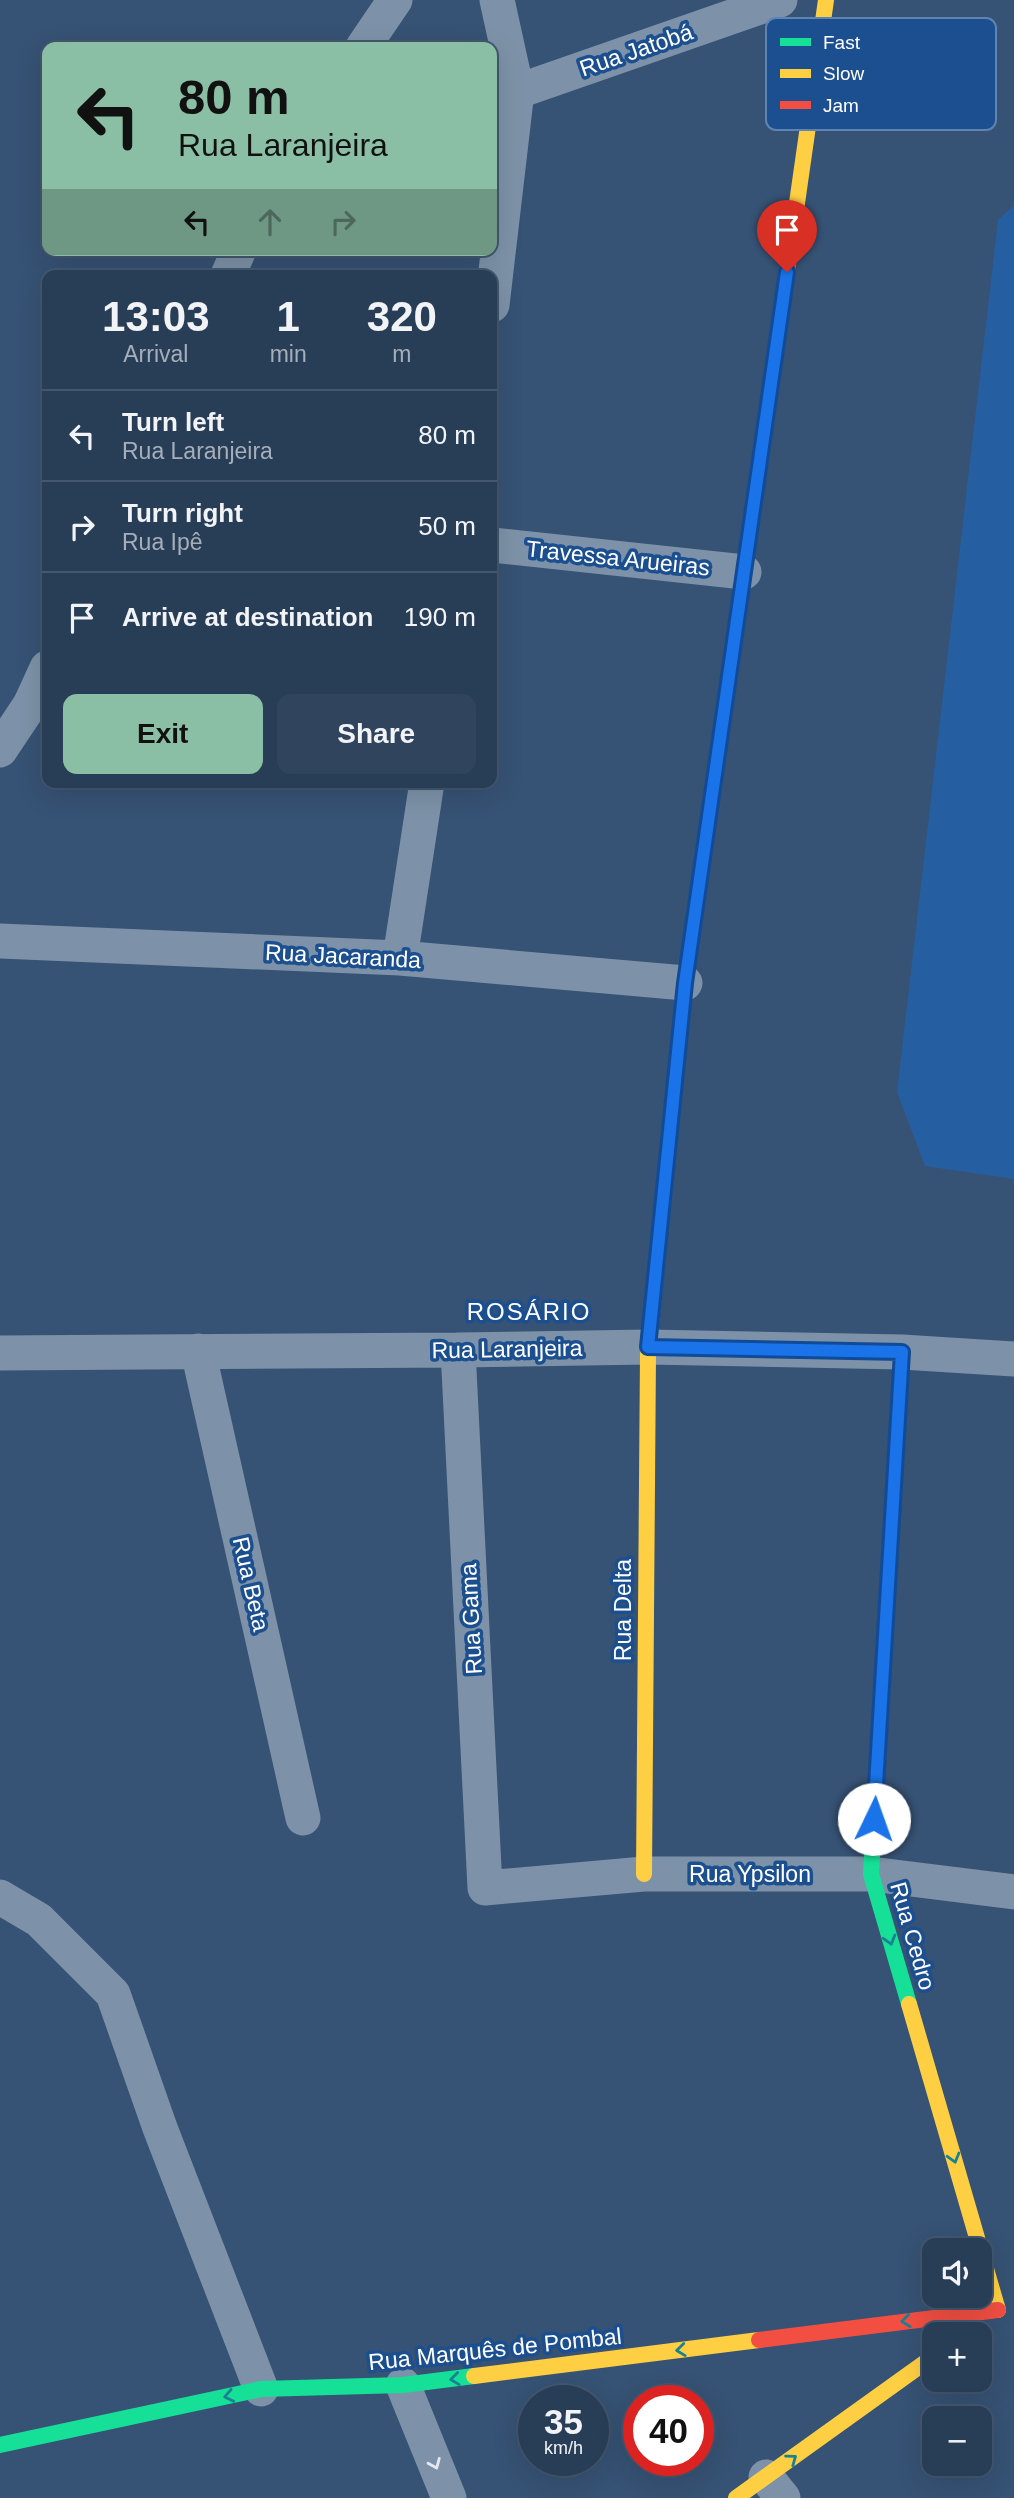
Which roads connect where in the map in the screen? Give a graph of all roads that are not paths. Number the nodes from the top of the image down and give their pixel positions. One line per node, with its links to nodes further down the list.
1 (395, 0): 6 (street)
2 (497, 0): 7 (street)
3 (780, 0): 7 (street, Rua Jatobá)
4 (826, 0): 5 (street, Rua Delta)
5 (823, 18)
6 (366, 42)
7 (504, 96): 9 (street)
8 (807, 130): 11 (street, Rua Delta)
9 (497, 218)
10 (497, 546): 11 (street, Travessa Arueiras)
11 (744, 572): 17 (street, Rua Delta)
12 (42, 679): 13 (street)
13 (0, 750)
14 (426, 788): 16 (street)
15 (0, 941): 16 (street, Rua Jacaranda)
16 (400, 958): 17 (street, Rua Jacaranda)
17 (685, 983): 18 (street, Rua Delta)
18 (648, 1347): 19 (street, Rua Laranjeira); 21 (street, Rua Laranjeira); 25 (street, Rua Delta)
19 (458, 1350): 20 (street, Rua Laranjeira); 27 (street, Rua Gama)
20 (198, 1351): 22 (street, Rua Laranjeira); 24 (street, Rua Beta)
21 (902, 1352): 23 (street, Rua Laranjeira); 26 (street, Rua Cedro)
22 (0, 1353)
23 (1014, 1359)
24 (303, 1818)
25 (644, 1874): 26 (street, Rua Ypsilon); 27 (street, Rua Ypsilon)
26 (871, 1874): 28 (street, Rua Ypsilon); 30 (street, Rua Cedro, one-way to 30)
27 (485, 1888)
28 (1014, 1892)
29 (0, 1897): 34 (street)
30 (1006, 2308): 31 (street); 33 (street, Rua Marquês de Pombal, one-way to 33)
31 (983, 2322)
32 (922, 2366): 36 (street, one-way to 32)
33 (402, 2385): 34 (street, Rua Marquês de Pombal); 37 (street, one-way to 37)
34 (261, 2389): 35 (street, Rua Marquês de Pombal, one-way to 35)
35 (0, 2445)
36 (774, 2488): 38 (street)
37 (449, 2498)
38 (736, 2498)

